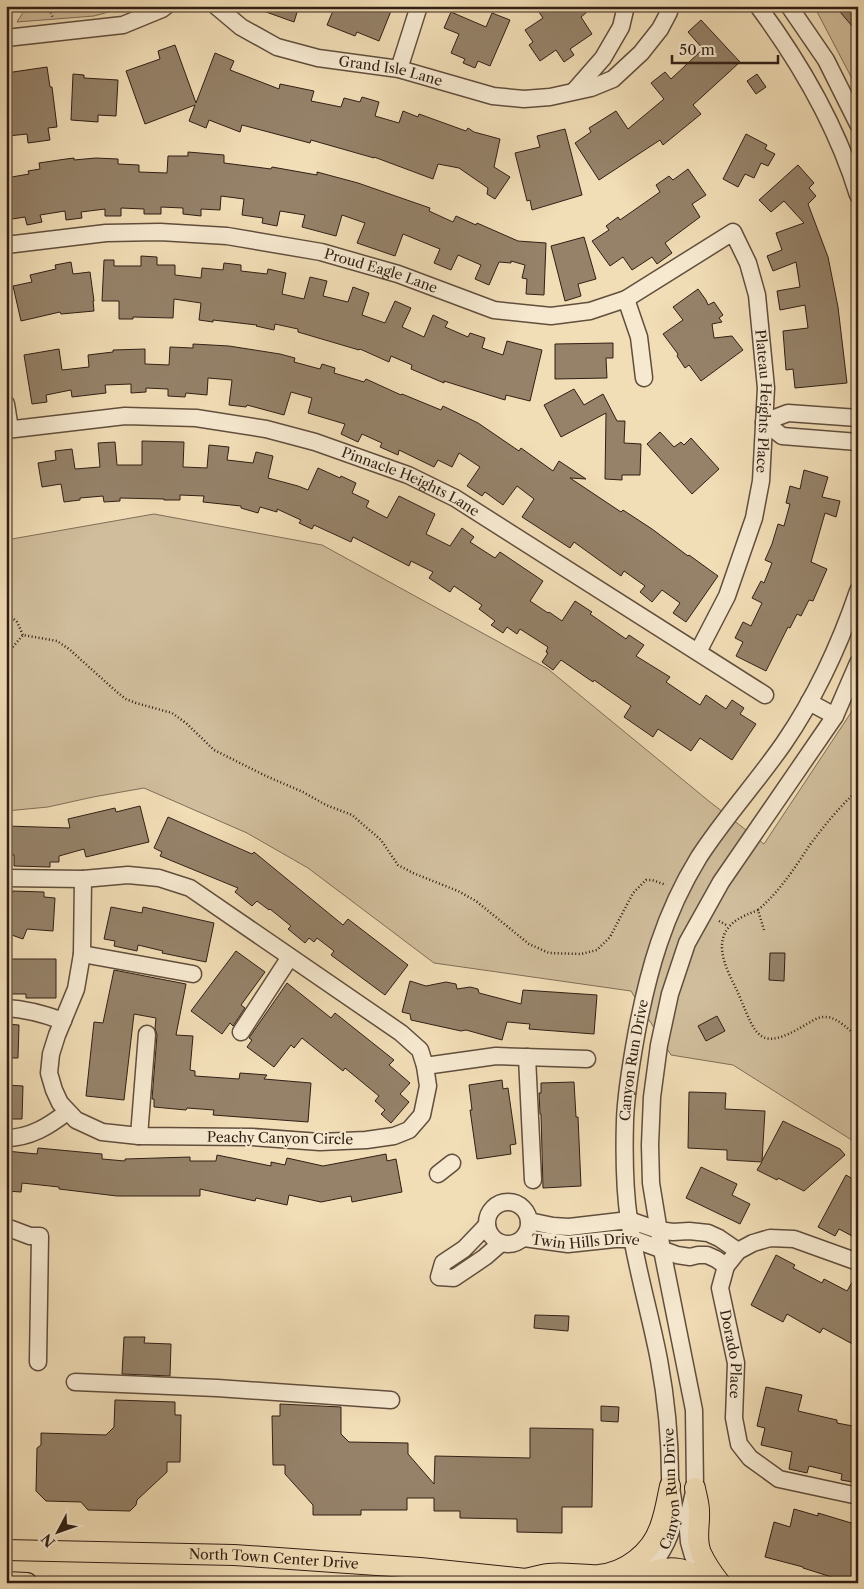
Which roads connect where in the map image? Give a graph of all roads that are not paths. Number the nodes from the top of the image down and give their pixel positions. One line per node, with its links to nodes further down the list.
1 (166, 6): 8 (street)
2 (216, 6): 9 (street, Grand Isle Lane)
3 (419, 6): 9 (street)
4 (626, 6): 10 (street)
5 (669, 6): 10 (street, Grand Isle Lane)
6 (758, 6): 12 (street)
7 (789, 6): 11 (street)
8 (6, 38)
9 (399, 70): 10 (street, Grand Isle Lane)
10 (575, 90)
11 (858, 124)
12 (858, 195)
13 (733, 232): 15 (street, Proud Eagle Lane); 19 (street, Plateau Heights Place)
14 (6, 245): 15 (street, Proud Eagle Lane)
15 (626, 298): 16 (street)
16 (644, 378)
17 (6, 404): 20 (street)
18 (858, 418): 19 (street)
19 (764, 422): 21 (street); 23 (street, Plateau Heights Place)
20 (8, 430): 23 (street, Pinnacle Heights Lane)
21 (858, 442)
22 (858, 590): 26 (street, Canyon Run Drive)
23 (698, 652): 25 (street, Pinnacle Heights Lane)
24 (858, 663): 27 (street, Canyon Run Drive)
25 (766, 695)
26 (809, 702): 27 (street); 47 (street, Canyon Run Drive)
27 (835, 716): 47 (street, Canyon Run Drive)
28 (6, 878): 29 (street, Peachy Canyon Circle)
29 (82, 879): 30 (street, Peachy Canyon Circle); 31 (street, Peachy Canyon Circle)
30 (82, 954): 32 (street); 34 (street, Peachy Canyon Circle)
31 (290, 957): 35 (street); 39 (street, Peachy Canyon Circle)
32 (193, 974)
33 (6, 1008): 34 (street)
34 (63, 1021): 40 (street, Peachy Canyon Circle)
35 (241, 1032)
36 (147, 1034): 41 (street)
37 (527, 1057): 38 (street); 39 (street); 45 (street)
38 (588, 1059)
39 (425, 1066): 41 (street, Peachy Canyon Circle)
40 (67, 1112): 41 (street, Peachy Canyon Circle); 42 (street)
41 (140, 1136)
42 (6, 1138)
43 (452, 1162): 44 (street)
44 (438, 1174)
45 (533, 1180)
46 (530, 1221): 47 (street, Twin Hills Drive); 48 (street); 51 (street)
47 (644, 1225): 50 (street, Twin Hills Drive); 53 (street, Canyon Run Drive); 53 (street, Canyon Run Drive)
48 (487, 1226): 52 (street); 52 (street)
49 (6, 1227): 58 (street)
50 (708, 1233): 54 (street); 55 (street)
51 (524, 1238): 52 (street); 53 (street, Twin Hills Drive)
52 (501, 1243)
53 (647, 1244): 55 (street, Twin Hills Drive); 61 (street, Canyon Run Drive); 62 (street, Canyon Run Drive)
54 (738, 1251): 56 (street); 57 (street, Dorado Place)
55 (698, 1255): 57 (street, Twin Hills Drive)
56 (858, 1262)
57 (726, 1266): 63 (street, Dorado Place)
58 (38, 1362)
59 (75, 1382): 60 (street)
60 (391, 1400)
61 (670, 1486): 65 (street, Canyon Run Drive); 66 (main road, North Town Center Drive)
62 (695, 1488): 67 (street, Canyon Run Drive); 70 (main road)
63 (858, 1496)
64 (6, 1550): 66 (main road, North Town Center Drive)
65 (637, 1580): 67 (main road)
66 (532, 1581)
67 (702, 1581)
68 (6, 1582): 69 (main road)
69 (27, 1583)
70 (720, 1583)

